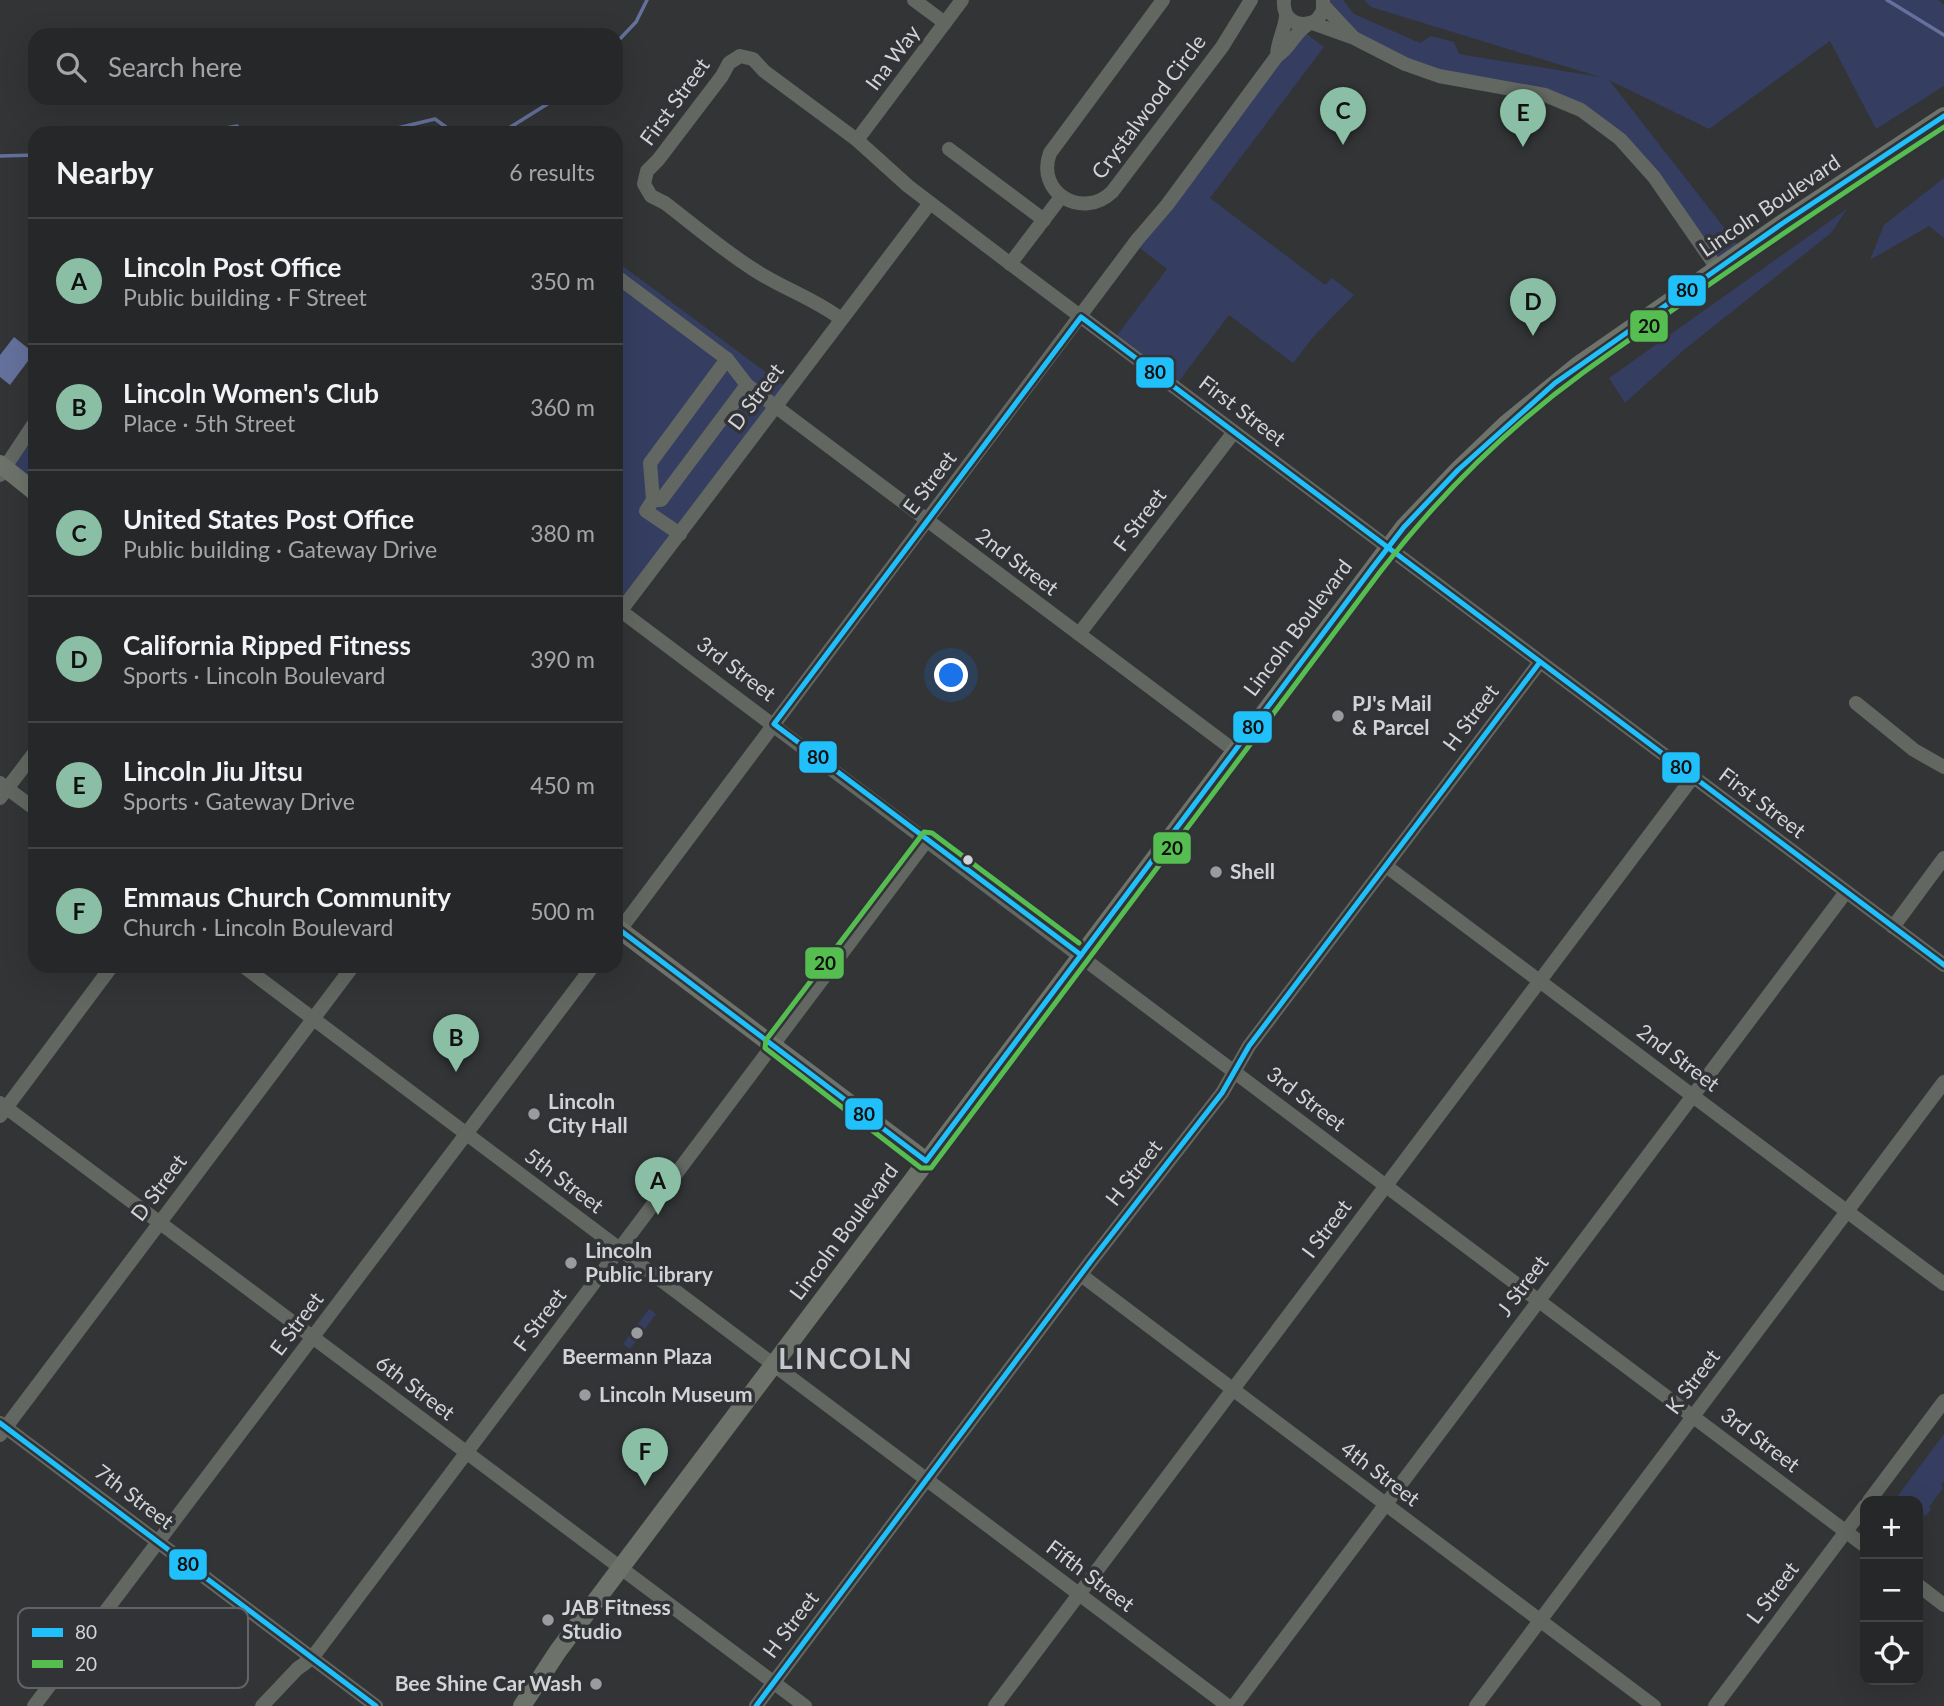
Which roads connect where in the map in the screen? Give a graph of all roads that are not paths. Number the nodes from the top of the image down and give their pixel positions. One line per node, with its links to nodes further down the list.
1 (914, 0): 7 (street)
2 (962, 0): 7 (street, Ina Way)
3 (1163, 0): 14 (street)
4 (1251, 0): 14 (street, Crystalwood Circle)
5 (1324, 3): 8 (street, E Street); 9 (street)
6 (1284, 5): 8 (street); 10 (street, E Street)
7 (945, 23): 12 (street, Ina Way)
8 (1310, 24): 9 (street); 10 (street, E Street)
9 (1354, 38): 18 (street)
10 (1277, 56): 20 (street, E Street)
11 (1944, 116): 18 (main road, Lincoln Boulevard)
12 (857, 140): 15 (street, First Street); 21 (street, First Street)
13 (949, 149): 16 (street)
14 (1061, 197): 16 (street)
15 (930, 203): 17 (street, First Street); 21 (street, D Street)
16 (1044, 220): 17 (street)
17 (1010, 264): 20 (street, First Street)
18 (1717, 268): 32 (main road, Lincoln Boulevard)
19 (623, 281): 22 (street, 2nd Street)
20 (1082, 317): 26 (street, First Street); 30 (street, E Street)
21 (841, 319): 24 (street, D Street)
22 (727, 359): 23 (street, 2nd Street); 29 (street)
23 (747, 385): 24 (street, 2nd Street); 29 (street)
24 (775, 407): 30 (street, 2nd Street); 31 (street, D Street)
25 (28, 432): 27 (street)
26 (1234, 432): 32 (street, First Street); 35 (street, F Street)
27 (1, 469): 28 (main road)
28 (28, 487)
29 (653, 500): 31 (street)
30 (927, 521): 35 (street, 2nd Street); 38 (street, E Street)
31 (680, 534): 33 (street, D Street)
32 (1388, 547): 36 (street, First Street); 39 (main road, Lincoln Boulevard)
33 (623, 609)
34 (623, 617): 38 (street, 3rd Street)
35 (1079, 634): 39 (street, 2nd Street)
36 (1540, 662): 42 (street, First Street); 47 (street, H Street)
37 (1856, 703): 41 (street)
38 (774, 724): 45 (street, 3rd Street); 49 (street, E Street)
39 (1235, 751): 52 (main road, Lincoln Boulevard)
40 (28, 759): 43 (street)
41 (1944, 767)
42 (1693, 777): 48 (street, First Street); 58 (street, I Street)
43 (2, 790): 44 (street)
44 (28, 805)
45 (928, 840): 52 (street, 3rd Street); 60 (street, F Street)
46 (1944, 859): 50 (street)
47 (1387, 866): 58 (street, 2nd Street); 61 (street, H Street)
48 (1846, 892): 50 (street, First Street); 63 (street, J Street)
49 (623, 923)
50 (1894, 927): 53 (street, First Street)
51 (623, 935): 60 (main road)
52 (1081, 955): 61 (street, 3rd Street); 66 (main road, Lincoln Boulevard)
53 (1944, 965)
54 (107, 973): 64 (street)
55 (252, 973): 59 (street, 5th Street)
56 (348, 973): 59 (street, D Street)
57 (588, 973): 65 (street, E Street)
58 (1540, 981): 63 (street, 2nd Street); 67 (street, I Street)
59 (313, 1018): 65 (street, 5th Street); 69 (street, D Street)
60 (773, 1045): 66 (main road); 70 (street, F Street)
61 (1235, 1071): 67 (street, 3rd Street); 71 (street, H Street)
62 (1944, 1082): 68 (street, K Street)
63 (1693, 1096): 68 (street, 2nd Street); 73 (street, J Street)
64 (2, 1109): 69 (street, 6th Street)
65 (467, 1134): 70 (street, 5th Street); 74 (street, E Street)
66 (926, 1161): 75 (main road, Lincoln Boulevard)
67 (1386, 1185): 73 (street, 3rd Street); 76 (street, I Street)
68 (1847, 1212): 72 (street, 2nd Street); 78 (street, K Street)
69 (160, 1223): 74 (street, 6th Street); 79 (street, D Street)
70 (620, 1248): 75 (street, 5th Street); 80 (street, F Street)
71 (1080, 1275): 76 (street, 4th Street); 81 (street, H Street)
72 (1944, 1284)
73 (1539, 1300): 78 (street, 3rd Street); 83 (street, J Street)
74 (313, 1338): 80 (street, 6th Street); 86 (street, E Street)
75 (774, 1364): 81 (street, 5th Street); 88 (main road, Lincoln Boulevard)
76 (1233, 1389): 83 (street, 4th Street); 90 (street, I Street)
77 (1944, 1401): 82 (street)
78 (1693, 1416): 85 (street, 3rd Street); 95 (street, K Street)
79 (2, 1429): 86 (street, 7th Street)
80 (466, 1453): 88 (street, 6th Street); 96 (street, F Street)
81 (927, 1480): 90 (street, Fifth Street); 97 (street, H Street)
82 (1873, 1496)
83 (1386, 1504): 95 (street, 4th Street); 107 (street, J Street)
84 (1860, 1513): 85 (street, L Street)
85 (1846, 1531): 87 (street, 3rd Street); 110 (street, L Street)
86 (158, 1542): 92 (street, E Street); 93 (street, 7th Street)
87 (1860, 1542)
88 (620, 1568): 97 (street, 6th Street); 102 (main road, Lincoln Boulevard)
89 (1923, 1589): 91 (street)
90 (1079, 1594): 105 (street, I Street); 106 (street, Fifth Street)
91 (1944, 1605)
92 (108, 1608)
93 (246, 1608)
94 (248, 1610): 96 (street, 7th Street)
95 (1540, 1620): 108 (street, K Street); 109 (street, 4th Street)
96 (312, 1658): 100 (street, F Street); 101 (street, 7th Street)
97 (774, 1682): 103 (street, H Street); 104 (street, 6th Street)
98 (48, 1688): 99 (street, E Street)
99 (34, 1706)
100 (262, 1706)
101 (376, 1706)
102 (522, 1706)
103 (756, 1706)
104 (805, 1706)
105 (995, 1706)
106 (1228, 1706)
107 (1234, 1706)
108 (1476, 1706)
109 (1654, 1706)
110 (1715, 1706)

